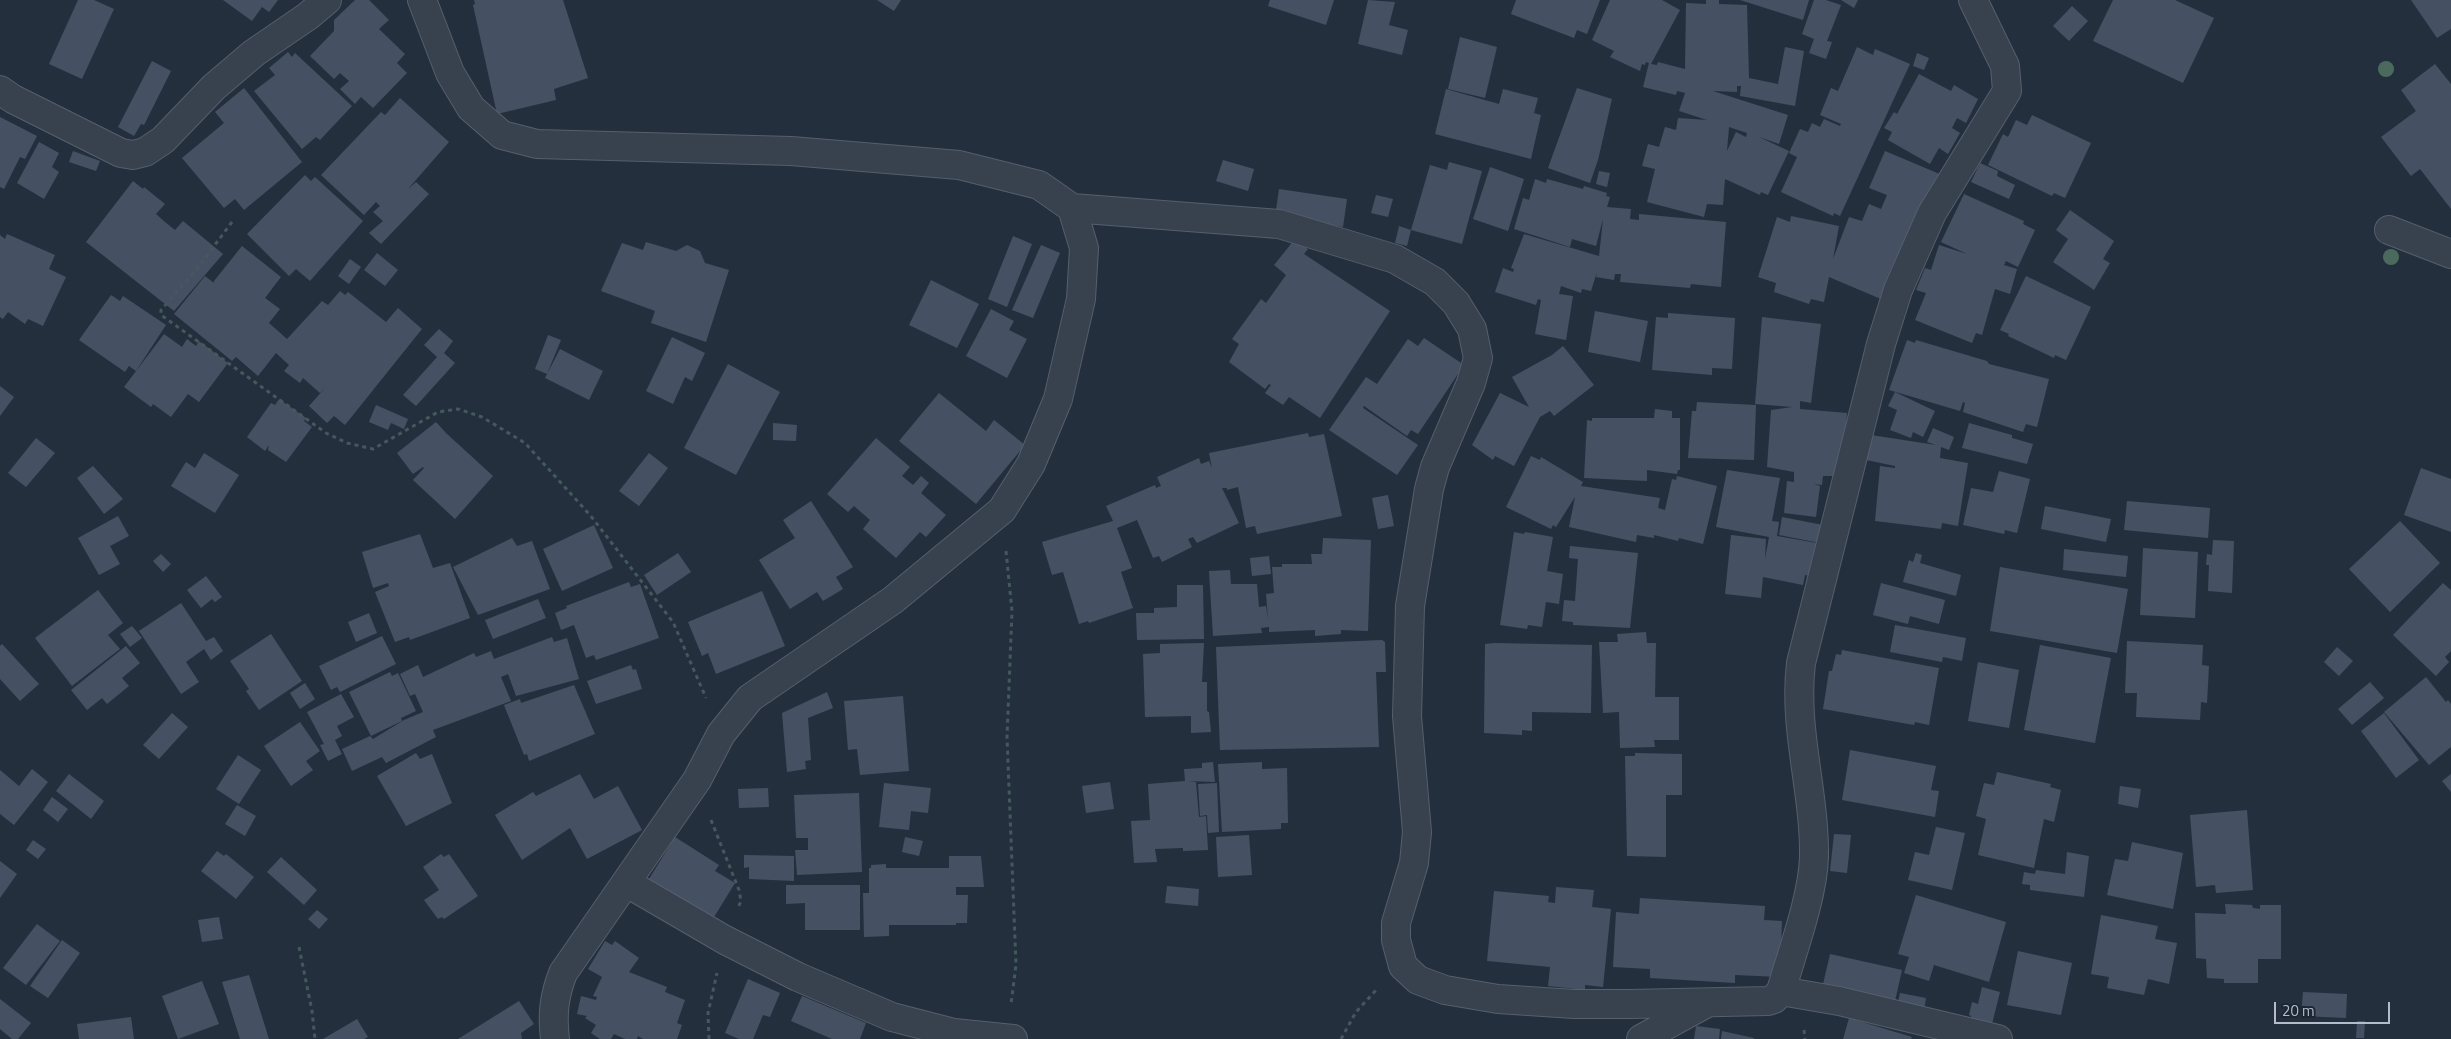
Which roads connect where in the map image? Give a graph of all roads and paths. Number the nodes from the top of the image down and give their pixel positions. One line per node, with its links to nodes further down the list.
1 (327, 0): 4 (street)
2 (422, 0): 5 (street)
3 (1973, 0): 16 (street)
4 (0, 90)
5 (1072, 208): 9 (street); 15 (street)
6 (232, 222): 10 (path)
7 (2389, 230): 8 (street)
8 (2451, 254)
9 (1002, 510): 10 (street); 18 (path)
10 (721, 734): 11 (street)
11 (697, 780): 12 (street); 13 (path)
12 (627, 883): 13 (street); 20 (street)
13 (725, 940): 18 (street); 21 (path)
14 (299, 947): 19 (path)
15 (1403, 966): 17 (street); 22 (path)
16 (1781, 991): 17 (street); 24 (street)
17 (1707, 1004): 23 (street)
18 (1010, 1038)
19 (315, 1039)
20 (555, 1039)
21 (709, 1039)
22 (1341, 1039)
23 (1641, 1039)
24 (1998, 1039)

